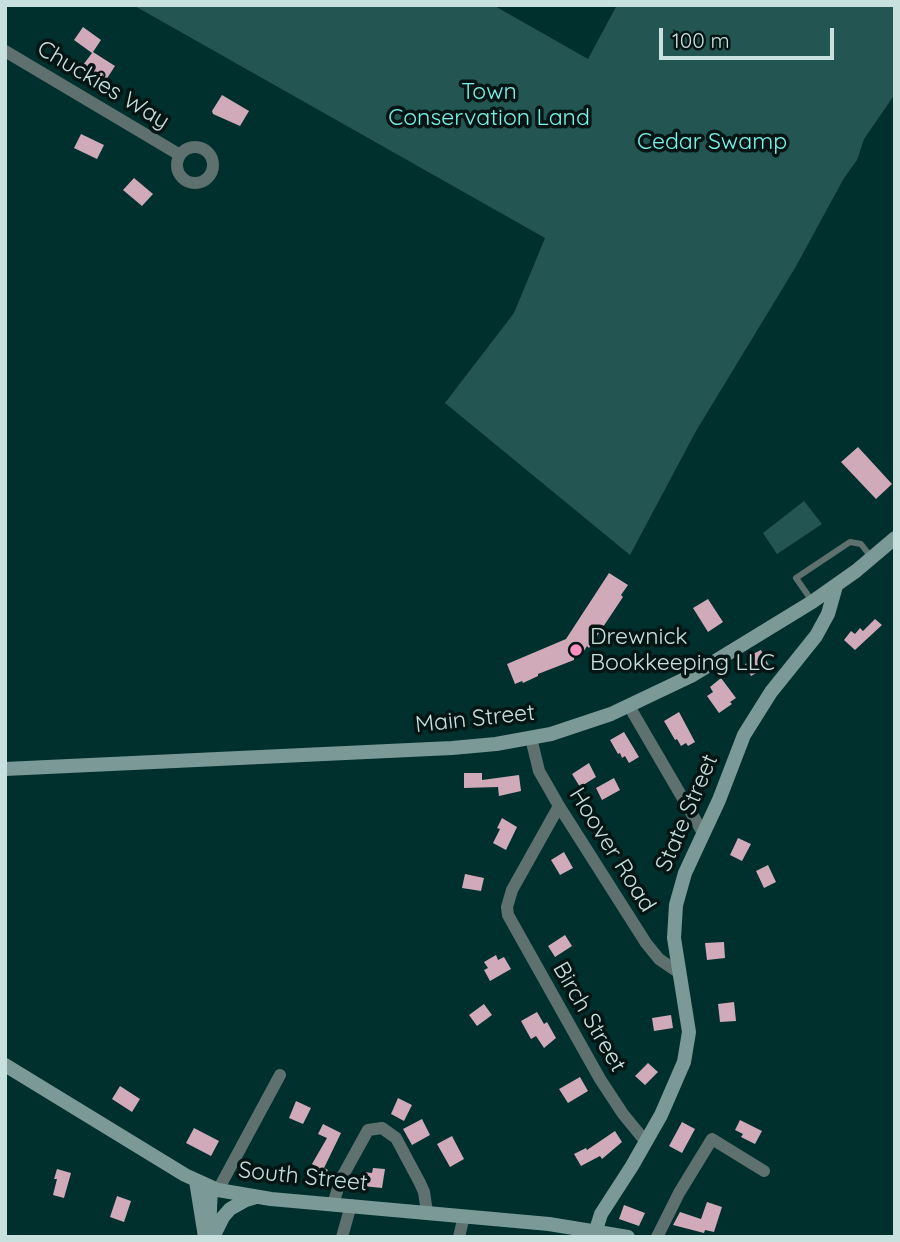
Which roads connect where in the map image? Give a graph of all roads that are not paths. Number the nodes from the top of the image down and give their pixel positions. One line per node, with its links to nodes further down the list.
1 (5, 51): 2 (street, Chuckies Way)
2 (180, 156)
3 (895, 538): 4 (street, Main Street)
4 (872, 558): 5 (street, Main Street); 6 (lane)
5 (835, 586): 6 (street, Main Street); 11 (street, State Street)
6 (812, 602): 7 (street, Main Street)
7 (629, 706): 8 (street, Main Street); 11 (street)
8 (531, 738): 9 (street, Main Street); 10 (street, Hoover Road)
9 (5, 769)
10 (559, 806): 12 (street, Hoover Road); 15 (street, Birch Street)
11 (703, 833): 12 (street, State Street)
12 (678, 972): 15 (street, State Street)
13 (5, 1065): 17 (street, South Street)
14 (280, 1076): 18 (street)
15 (646, 1142): 24 (street, State Street)
16 (764, 1171): 29 (street)
17 (196, 1181): 18 (street, South Street); 25 (street)
18 (214, 1188): 19 (street, South Street); 25 (street)
19 (256, 1197): 20 (street, South Street); 25 (street)
20 (333, 1204): 21 (street, South Street); 22 (street)
21 (351, 1205): 22 (street, South Street); 26 (street)
22 (427, 1212): 23 (street, South Street)
23 (464, 1216): 24 (street, South Street); 27 (street)
24 (588, 1232): 28 (street, South Street)
25 (209, 1237)
26 (342, 1237)
27 (458, 1237)
28 (628, 1237)
29 (657, 1237)

